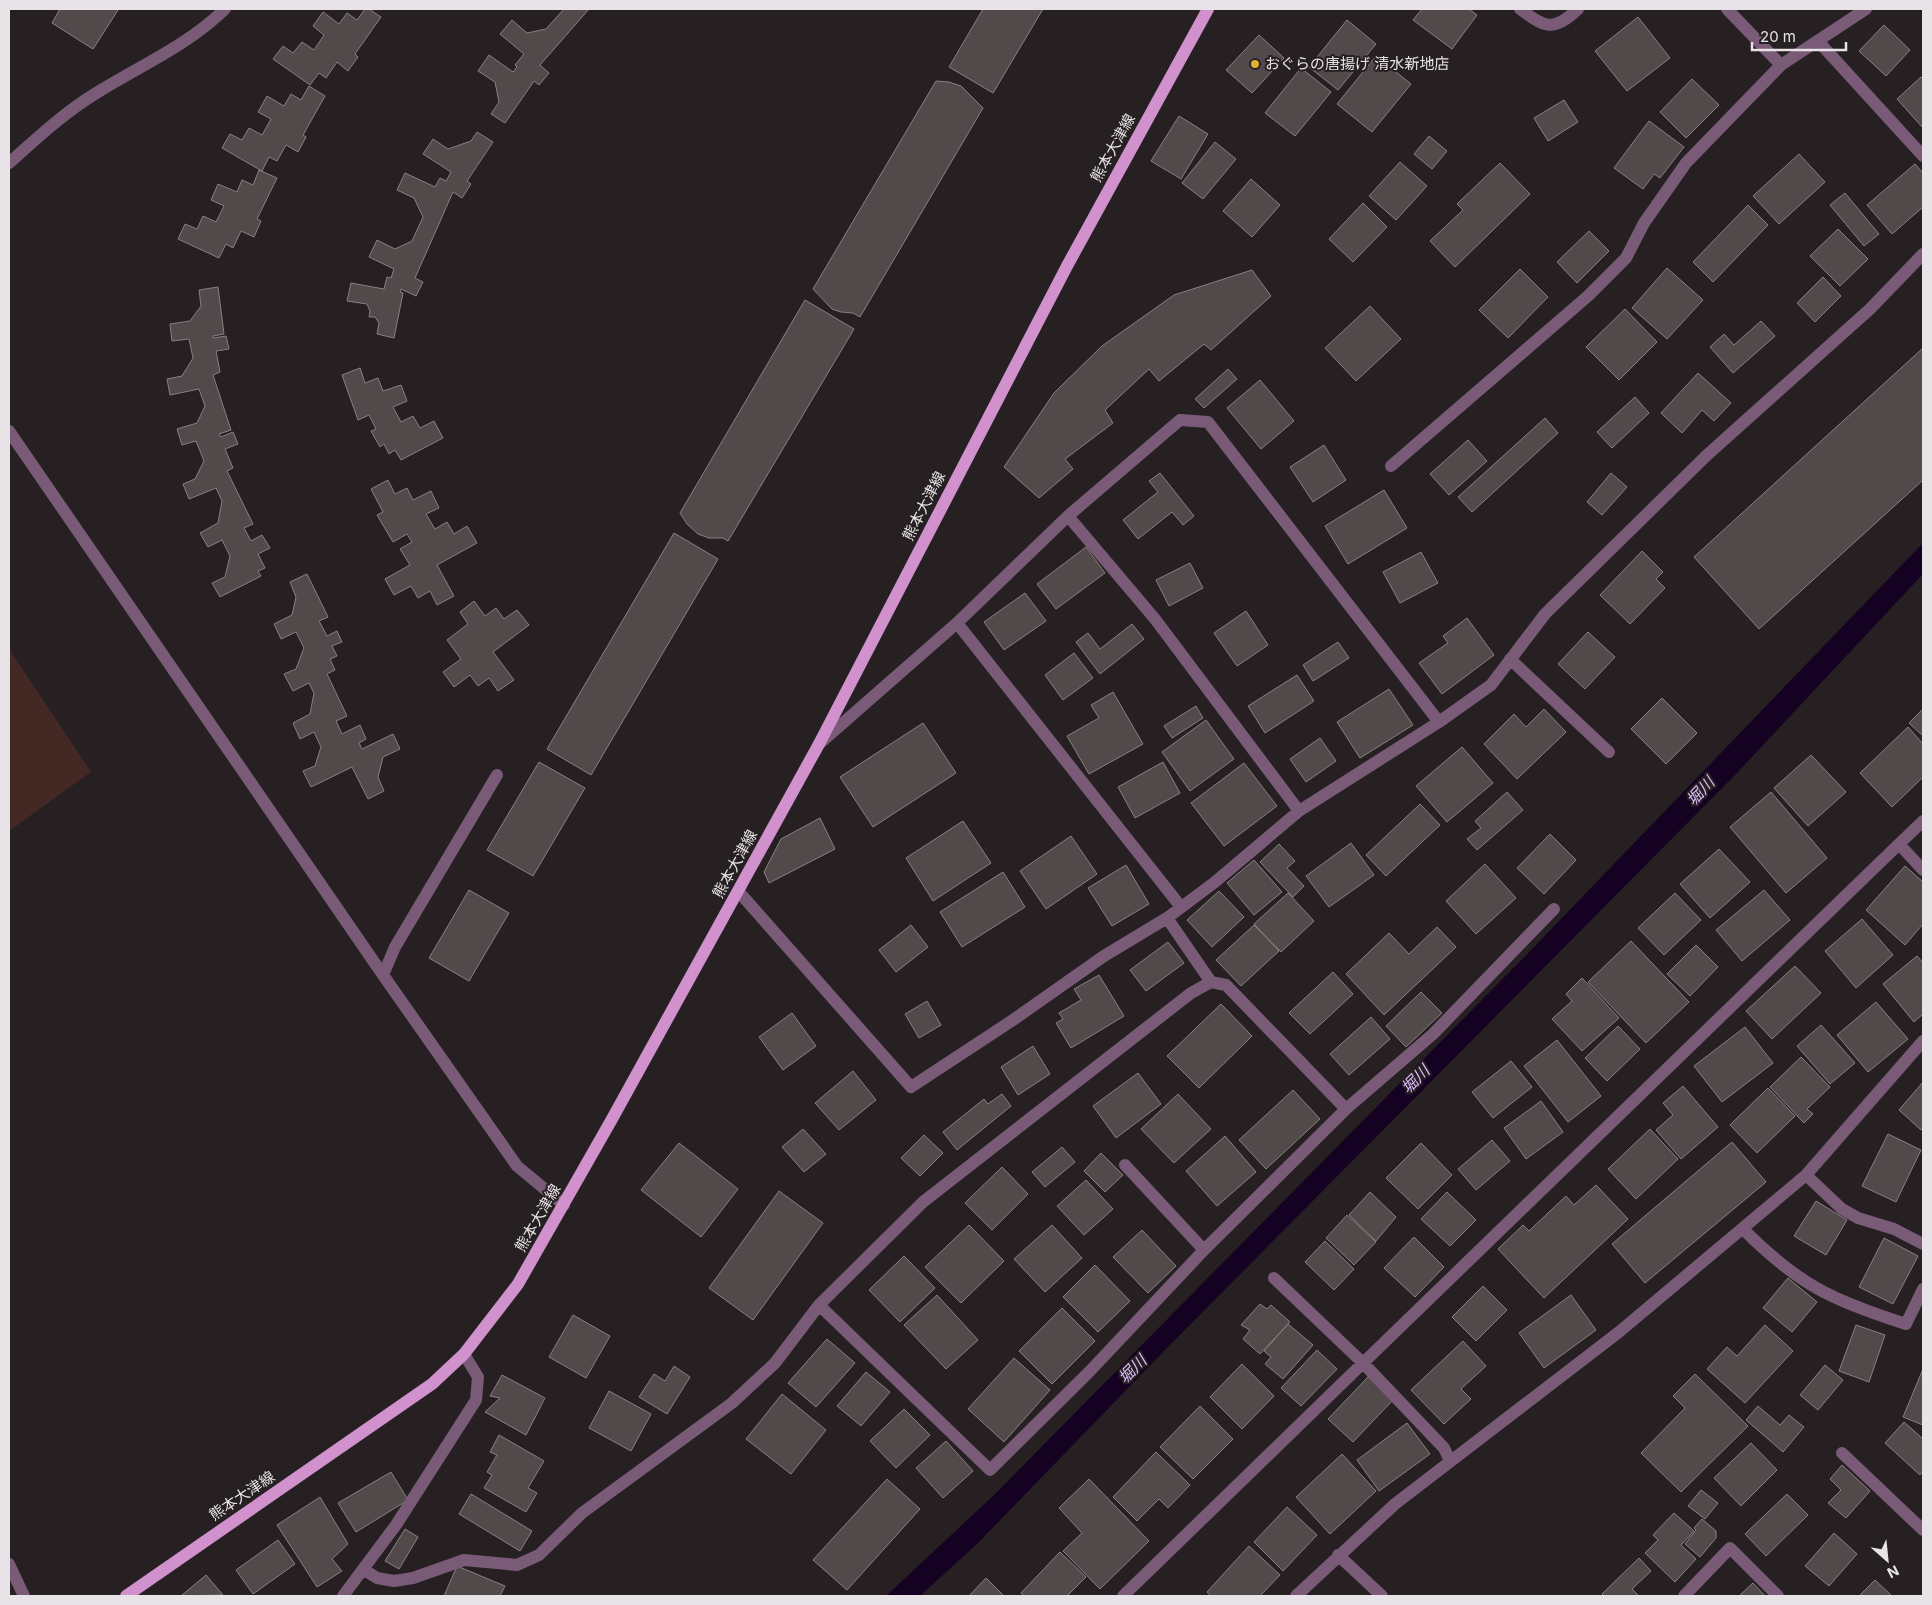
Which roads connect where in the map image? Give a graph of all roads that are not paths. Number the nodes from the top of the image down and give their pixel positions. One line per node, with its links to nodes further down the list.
1 (225, 9): 10 (street)
2 (1208, 9): 18 (main road, 熊本大津線)
3 (1520, 9): 4 (street)
4 (1578, 9)
5 (1727, 9): 8 (street)
6 (1866, 9): 7 (street)
7 (1818, 41): 8 (street); 9 (street)
8 (1781, 65): 13 (street)
9 (1923, 156)
10 (9, 163)
11 (1923, 254): 16 (street)
12 (9, 431): 29 (street)
13 (1391, 466)
14 (1068, 516): 15 (street); 17 (street); 21 (street)
15 (957, 623): 18 (street); 26 (street)
16 (1510, 659): 17 (street); 19 (street)
17 (1439, 722): 21 (street)
18 (819, 744): 25 (main road, 熊本大津線)
19 (1609, 752)
20 (497, 775): 29 (street)
21 (1299, 811): 26 (street)
22 (1923, 821): 23 (street)
23 (1899, 844): 24 (street); 43 (street)
24 (1923, 870)
25 (739, 892): 28 (street); 35 (main road, 熊本大津線)
26 (1181, 907): 28 (street)
27 (1554, 909): 32 (street)
28 (1167, 918): 30 (street)
29 (383, 975): 35 (street)
30 (1211, 982): 32 (street); 41 (street)
31 (1923, 1040): 34 (street)
32 (1346, 1109): 38 (street)
33 (1125, 1165): 38 (street)
34 (1806, 1175): 36 (street); 37 (street)
35 (564, 1205): 42 (main road, 熊本大津線)
36 (1743, 1228): 40 (street); 45 (street)
37 (1923, 1244)
38 (1204, 1250): 41 (street)
39 (1274, 1278): 43 (street)
40 (1923, 1289)
41 (819, 1305): 49 (street)
42 (464, 1354): 49 (street); 51 (main road, 熊本大津線)
43 (1363, 1363): 45 (street); 53 (street)
44 (1842, 1453): 46 (street)
45 (1450, 1461): 47 (street)
46 (1923, 1530)
47 (1338, 1555): 54 (street); 55 (street)
48 (9, 1564): 50 (street)
49 (363, 1569): 52 (street)
50 (24, 1596)
51 (126, 1596)
52 (343, 1596)
53 (1123, 1596)
54 (1296, 1596)
55 (1382, 1596)
56 (1684, 1596): 57 (street)
57 (1778, 1596)

